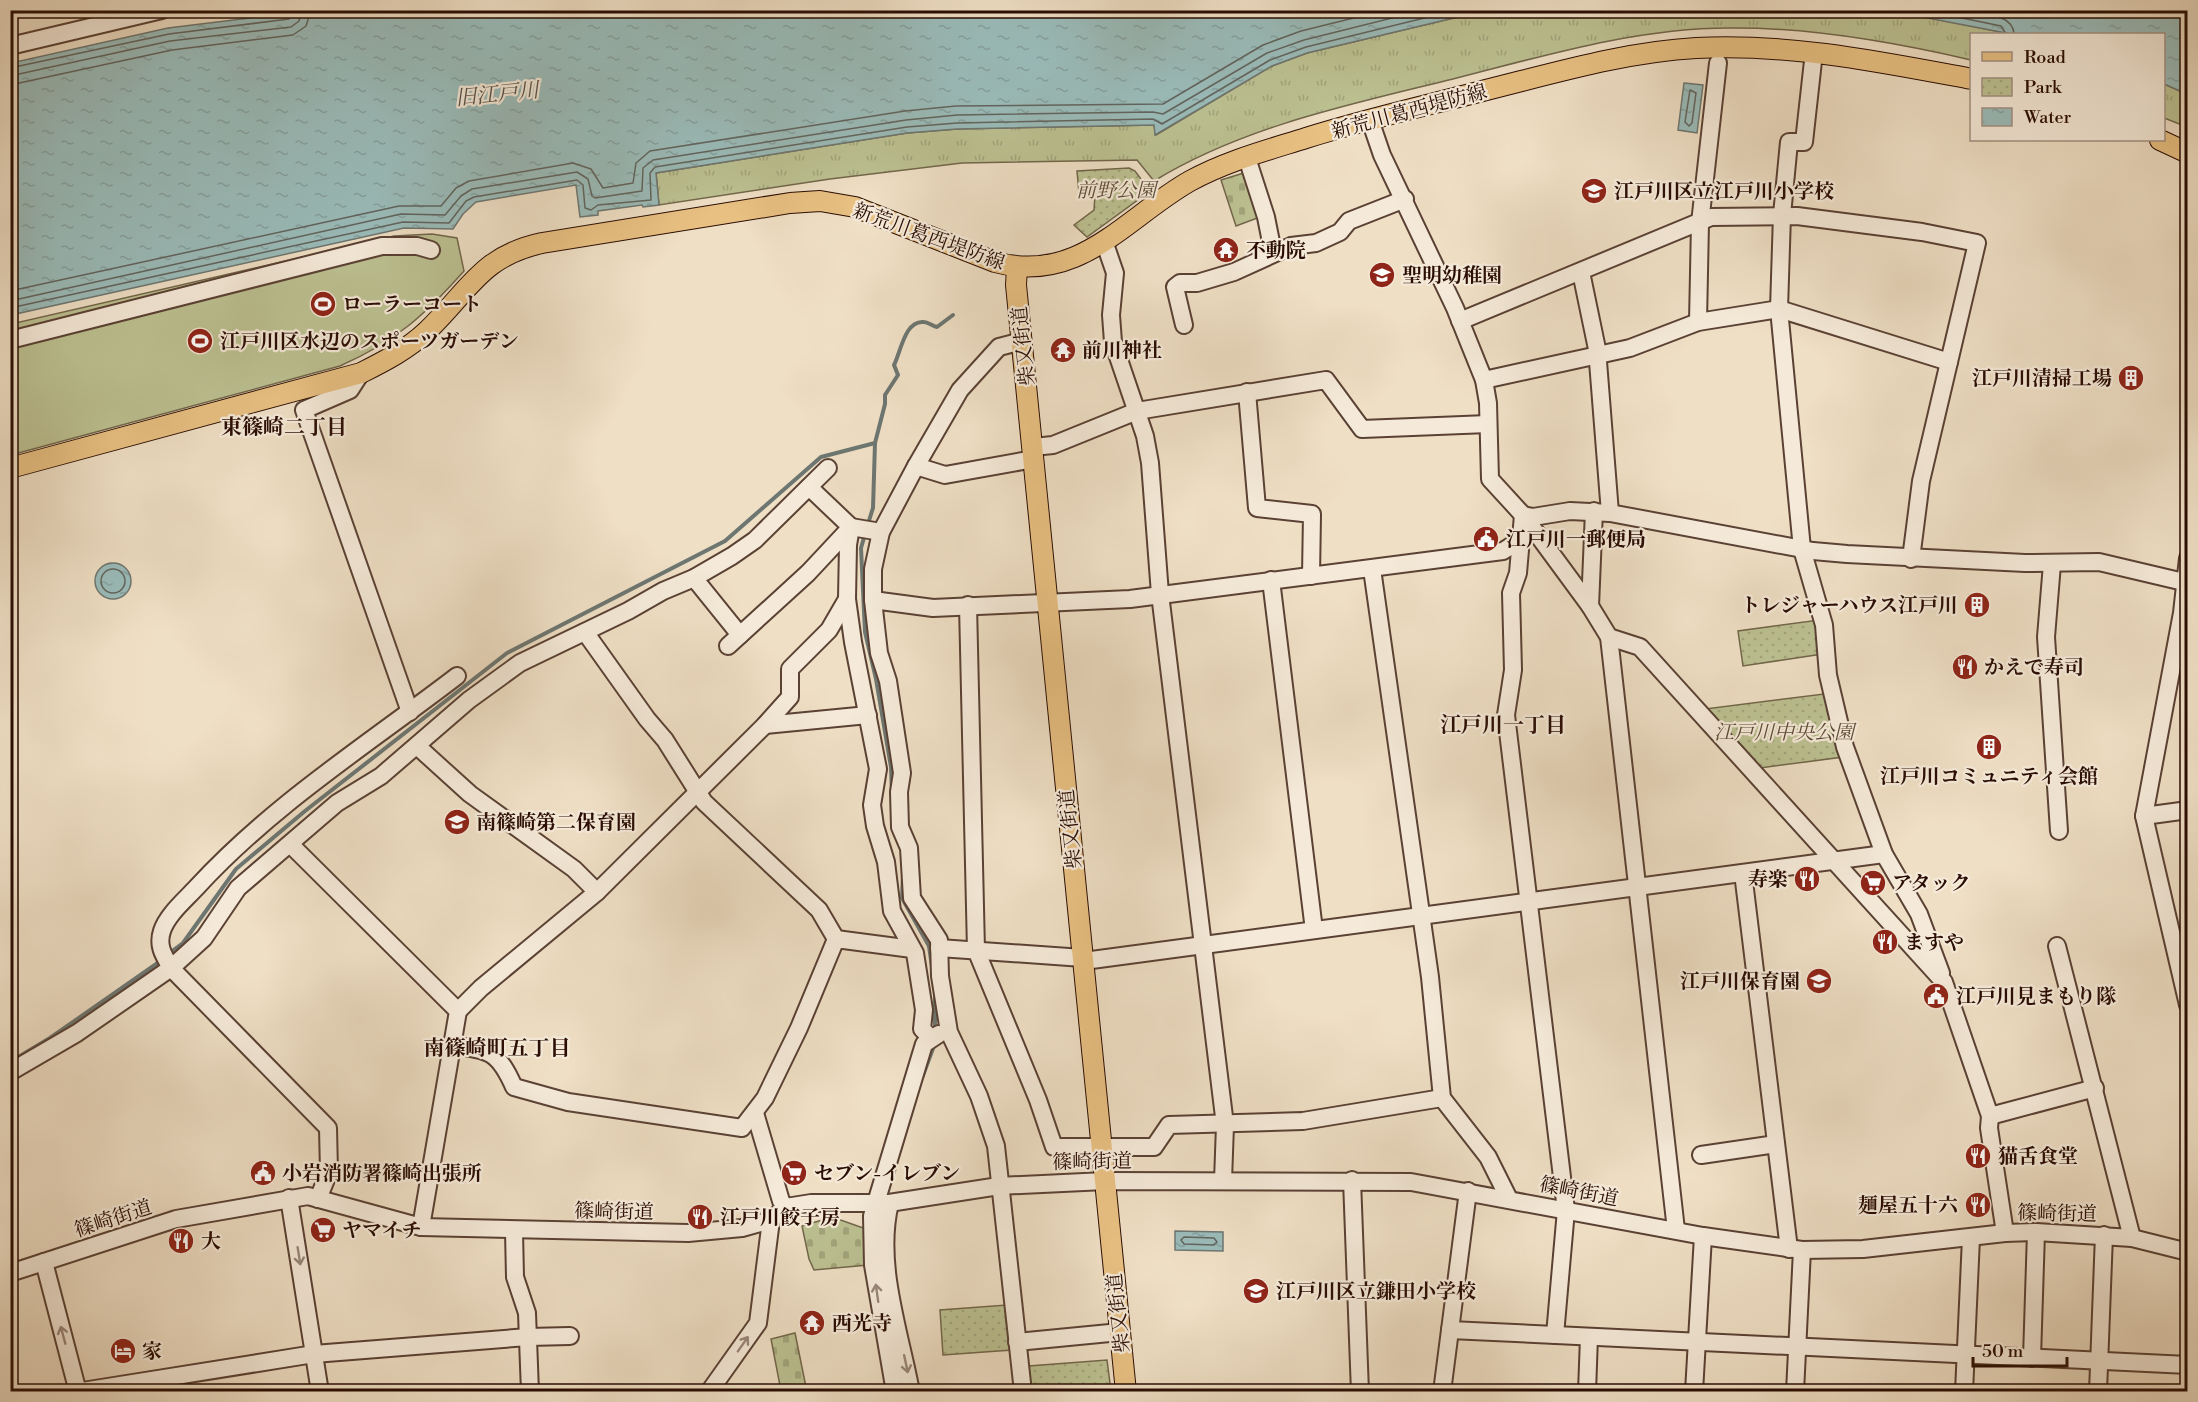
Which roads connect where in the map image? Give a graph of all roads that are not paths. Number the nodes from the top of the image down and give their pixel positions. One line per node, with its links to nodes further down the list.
1 (162, 10): 2 (street)
2 (10, 46)
3 (1814, 52): 5 (main road, 新荒川葛西堤防線); 6 (main road, 新荒川葛西堤防線); 11 (street)
4 (1718, 63): 12 (street)
5 (1970, 79)
6 (1370, 120): 9 (main road, 新荒川葛西堤防線); 10 (street)
7 (2162, 141): 8 (main road)
8 (2187, 153)
9 (1247, 158): 13 (main road, 新荒川葛西堤防線); 15 (street)
10 (1404, 199): 15 (street); 19 (street)
11 (1782, 215): 12 (street); 18 (street); 25 (street)
12 (1700, 224): 17 (street); 20 (street)
13 (1104, 241): 16 (main road, 新荒川葛西堤防線); 29 (street)
14 (431, 250): 22 (street)
15 (1273, 252): 21 (street)
16 (1017, 267): 23 (main road, 柴又街道); 26 (main road, 新荒川葛西堤防線)
17 (1581, 272): 19 (street); 24 (street)
18 (1779, 309): 20 (street); 25 (street); 41 (street)
19 (1460, 321): 27 (street)
20 (1698, 322): 24 (street)
21 (1184, 325)
22 (10, 340)
23 (1022, 340): 31 (main road, 柴又街道); 32 (street)
24 (1596, 356): 27 (street); 36 (street)
25 (1949, 362): 43 (street)
26 (361, 373): 33 (main road, 新荒川葛西堤防線); 59 (street)
27 (1484, 381): 30 (street)
28 (1247, 392): 29 (street); 30 (street); 46 (street)
29 (1137, 411): 31 (street); 50 (street)
30 (1488, 424): 37 (street)
31 (1034, 453): 32 (street); 53 (main road, 柴又街道)
32 (916, 466): 39 (street)
33 (10, 468)
34 (828, 468): 35 (street)
35 (809, 487): 38 (street); 47 (street)
36 (1602, 512): 37 (street); 41 (street); 55 (street)
37 (1523, 515): 40 (street); 55 (street)
38 (851, 527): 39 (street); 47 (street); 51 (street)
39 (881, 532): 52 (street)
40 (1519, 541): 45 (street); 73 (street)
41 (1802, 549): 43 (street); 68 (street)
42 (2187, 558): 49 (street)
43 (1911, 559): 44 (street)
44 (2052, 564): 49 (street); 66 (street)
45 (1372, 569): 46 (street); 74 (street)
46 (1311, 576): 48 (street)
47 (694, 578): 56 (street)
48 (1271, 580): 50 (street); 75 (street)
49 (2185, 584): 65 (street)
50 (1160, 594): 53 (street); 77 (street)
51 (847, 599): 60 (street); 61 (street)
52 (873, 600): 54 (street); 79 (street)
53 (1049, 602): 54 (street); 82 (main road, 柴又街道)
54 (968, 605): 81 (street)
55 (1590, 606): 57 (street)
56 (585, 632): 62 (street); 63 (street)
57 (1609, 637): 69 (street); 71 (street)
58 (457, 676): 59 (street)
59 (410, 712): 83 (street)
60 (868, 715): 61 (street); 80 (street)
61 (765, 725): 63 (street)
62 (417, 746): 67 (street); 72 (street)
63 (698, 791): 72 (street); 76 (street)
64 (2187, 810): 65 (street)
65 (2144, 816): 85 (street)
66 (2059, 831)
67 (291, 844): 83 (street); 86 (street)
68 (1884, 854): 69 (street); 84 (street)
69 (1833, 861): 70 (street); 84 (street)
70 (1743, 873): 71 (street); 96 (street)
71 (1637, 887): 73 (street); 112 (street)
72 (597, 892): 86 (street)
73 (1529, 902): 74 (street); 109 (street)
74 (1421, 916): 75 (street); 92 (street)
75 (1314, 930): 77 (street)
76 (836, 939): 80 (street); 93 (street)
77 (1204, 945): 82 (street); 95 (street)
78 (2057, 946): 91 (street)
79 (939, 948): 81 (street); 87 (street)
80 (912, 949): 88 (street)
81 (976, 950): 82 (street); 97 (street)
82 (1083, 959): 97 (main road, 柴又街道)
83 (171, 968): 90 (street); 106 (street)
84 (1944, 982): 94 (street)
85 (2187, 1005)
86 (458, 1011): 89 (street)
87 (949, 1032): 88 (street); 102 (street)
88 (930, 1037): 107 (street)
89 (454, 1046): 93 (street); 111 (street)
90 (10, 1072)
91 (2095, 1088): 94 (street); 119 (street)
92 (1442, 1098): 95 (street); 105 (street)
93 (755, 1113): 108 (street)
94 (1990, 1116): 115 (street)
95 (1225, 1125): 97 (street); 101 (street)
96 (1776, 1144): 98 (street); 120 (street)
97 (1101, 1145): 100 (main road, 柴又街道)
98 (1701, 1155)
99 (1352, 1180): 101 (street, 篠崎街道); 103 (street, 篠崎街道); 146 (street)
100 (1105, 1181): 101 (street, 篠崎街道); 102 (street, 篠崎街道); 125 (main road, 柴又街道)
101 (1223, 1181)
102 (999, 1186): 107 (street, 篠崎街道); 130 (street)
103 (1468, 1191): 105 (street, 篠崎街道); 124 (street)
104 (289, 1198): 106 (street, 篠崎街道); 122 (street, 篠崎街道); 133 (street, one-way to 133)
105 (1509, 1198): 109 (street, 篠崎街道)
106 (318, 1199): 111 (street, 篠崎街道)
107 (885, 1203): 108 (street, 篠崎街道); 142 (street, one-way to 107); 143 (street, one-way to 143)
108 (786, 1207): 110 (street, 篠崎街道)
109 (1566, 1210): 112 (street, 篠崎街道); 126 (street)
110 (771, 1220): 113 (street, 篠崎街道); 141 (street, one-way to 110)
111 (421, 1227): 113 (street, 篠崎街道)
112 (1676, 1230): 117 (street, 篠崎街道)
113 (514, 1231): 128 (street)
114 (2036, 1232): 115 (street, 篠崎街道); 116 (street, 篠崎街道); 135 (street)
115 (2005, 1233): 118 (street, 篠崎街道)
116 (2104, 1234): 119 (street, 篠崎街道); 136 (street)
117 (1703, 1236): 120 (street, 篠崎街道); 131 (street)
118 (1971, 1238): 120 (street, 篠崎街道); 134 (street)
119 (2132, 1238): 121 (street, 篠崎街道)
120 (1795, 1249): 132 (street)
121 (2187, 1252)
122 (44, 1262): 123 (street, 篠崎街道); 138 (street, one-way to 122)
123 (10, 1273)
124 (1450, 1330): 126 (street); 147 (street)
125 (1120, 1332): 130 (street); 145 (main road, 柴又街道)
126 (1556, 1335): 129 (street)
127 (570, 1336): 128 (street)
128 (528, 1337): 133 (street); 140 (street)
129 (1589, 1337): 131 (street); 148 (street)
130 (1017, 1342): 144 (street)
131 (1696, 1342): 132 (street); 149 (street)
132 (1797, 1346): 134 (street); 150 (street)
133 (314, 1354): 138 (street); 139 (street)
134 (1965, 1354): 135 (street); 151 (street)
135 (2032, 1358): 136 (street)
136 (2099, 1361): 137 (street); 152 (street)
137 (2187, 1365)
138 (77, 1391)
139 (320, 1392)
140 (530, 1392)
141 (709, 1392)
142 (895, 1392)
143 (911, 1392)
144 (1023, 1392)
145 (1126, 1392)
146 (1360, 1392)
147 (1442, 1392)
148 (1587, 1392)
149 (1694, 1392)
150 (1795, 1392)
151 (1964, 1392)
152 (2098, 1392)

